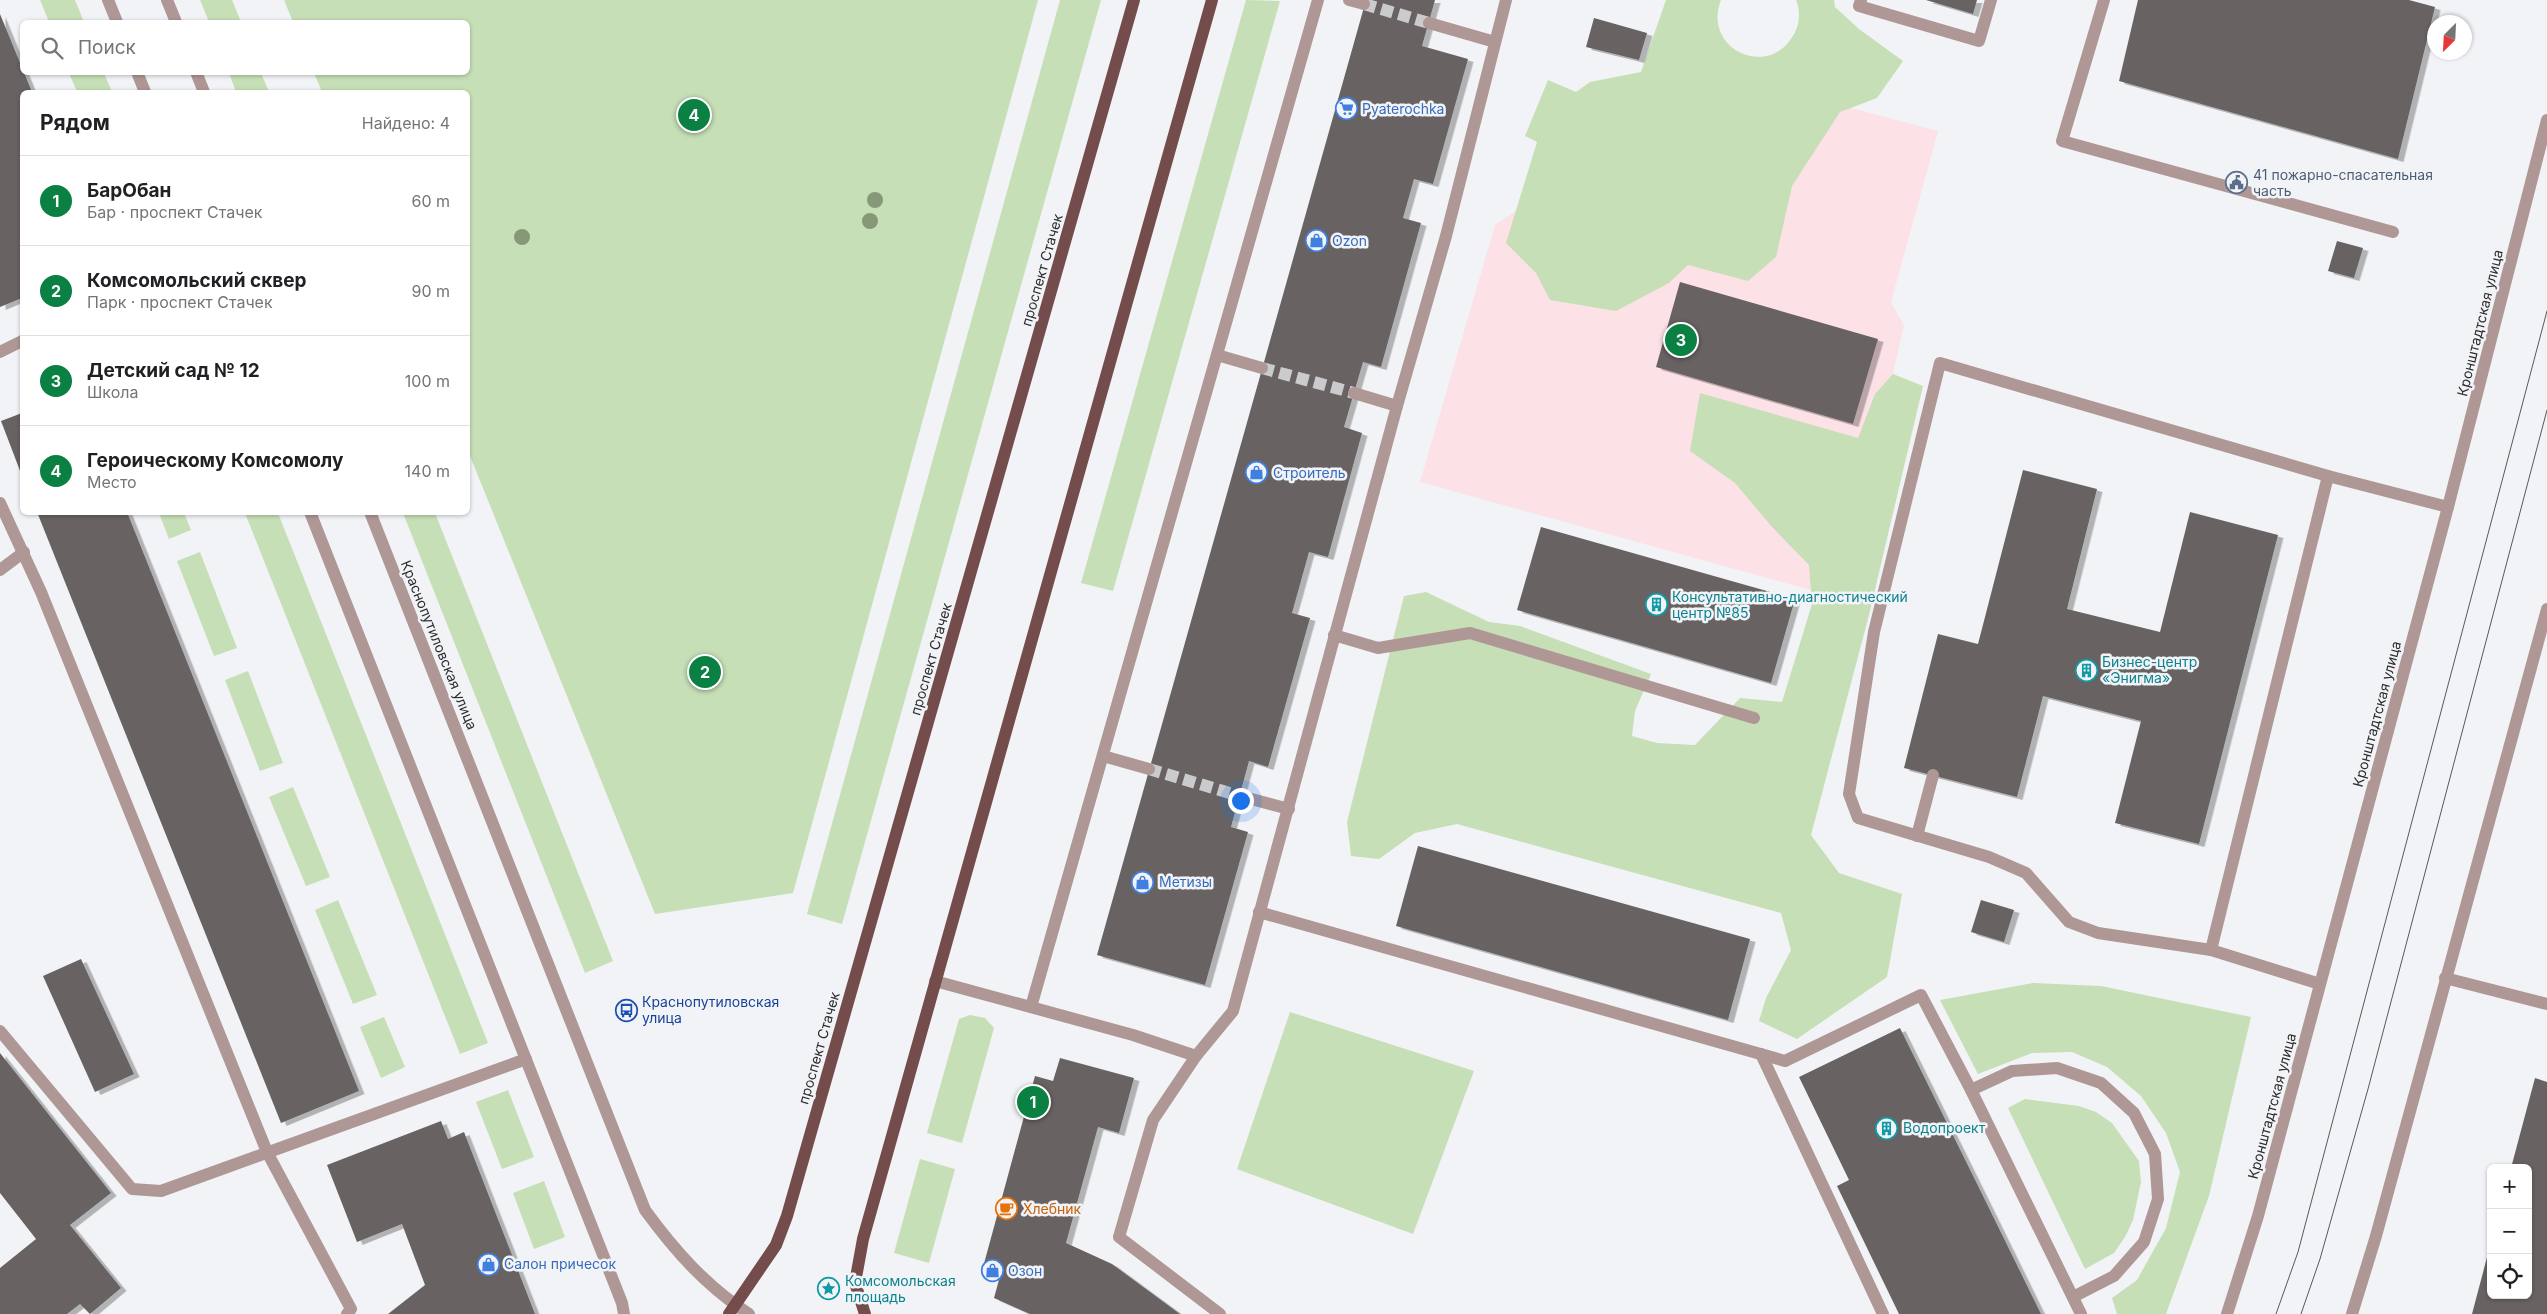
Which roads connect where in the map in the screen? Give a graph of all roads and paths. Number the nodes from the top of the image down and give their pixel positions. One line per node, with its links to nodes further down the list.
1 (108, 0): 12 (street)
2 (167, 0): 13 (street)
3 (1134, 0): 58 (main road, проспект Стачек)
4 (1212, 0): 47 (main road)
5 (1318, 0): 24 (street)
6 (1349, 0): 11 (street)
7 (1506, 0): 15 (street)
8 (1860, 0): 9 (street)
9 (1991, 0)
10 (2104, 0): 21 (street)
11 (1364, 4)
12 (116, 20)
13 (175, 20)
14 (1429, 23): 15 (street)
15 (1496, 42): 27 (street)
16 (138, 75): 18 (street)
17 (197, 75): 19 (street)
18 (144, 90)
19 (203, 90)
20 (2547, 120): 30 (street, Кронштадтская улица)
21 (2393, 232)
22 (20, 342): 23 (street)
23 (0, 352)
24 (1217, 355): 25 (street); 38 (street)
25 (1262, 368)
26 (1354, 393): 27 (street)
27 (1397, 406): 36 (street)
28 (2328, 476): 30 (street); 43 (street); 45 (street)
29 (0, 503): 33 (street)
30 (2448, 507): 48 (street, Кронштадтская улица)
31 (311, 515): 54 (street)
32 (371, 515): 58 (street, Краснопутиловская улица)
33 (24, 552): 34 (street); 56 (street)
34 (0, 570)
35 (2547, 609): 46 (street)
36 (1334, 635): 37 (street); 42 (street)
37 (1754, 718)
38 (1103, 756): 39 (street); 50 (street)
39 (1149, 769)
40 (1933, 775): 43 (street)
41 (1240, 796): 42 (street)
42 (1289, 809): 44 (street)
43 (1917, 836): 45 (street)
44 (1259, 912): 52 (street); 53 (street)
45 (2211, 950): 48 (street)
46 (2445, 978): 49 (street); 67 (street)
47 (936, 981): 50 (street); 62 (main road)
48 (2320, 984): 66 (street, Кронштадтская улица)
49 (2547, 1004)
50 (1032, 1007): 53 (street)
51 (0, 1031): 56 (street)
52 (1762, 1054): 55 (street); 64 (street)
53 (1196, 1056): 63 (street)
54 (526, 1059): 56 (street); 60 (street)
55 (1971, 1090): 57 (street); 57 (street)
56 (267, 1152): 59 (street)
57 (2073, 1297): 65 (street)
58 (733, 1310): 61 (street, Краснопутиловская улица)
59 (347, 1314)
60 (624, 1314)
61 (748, 1314)
62 (865, 1314)
63 (1220, 1314)
64 (1883, 1314)
65 (2081, 1314)
66 (2226, 1314)
67 (2352, 1314)

